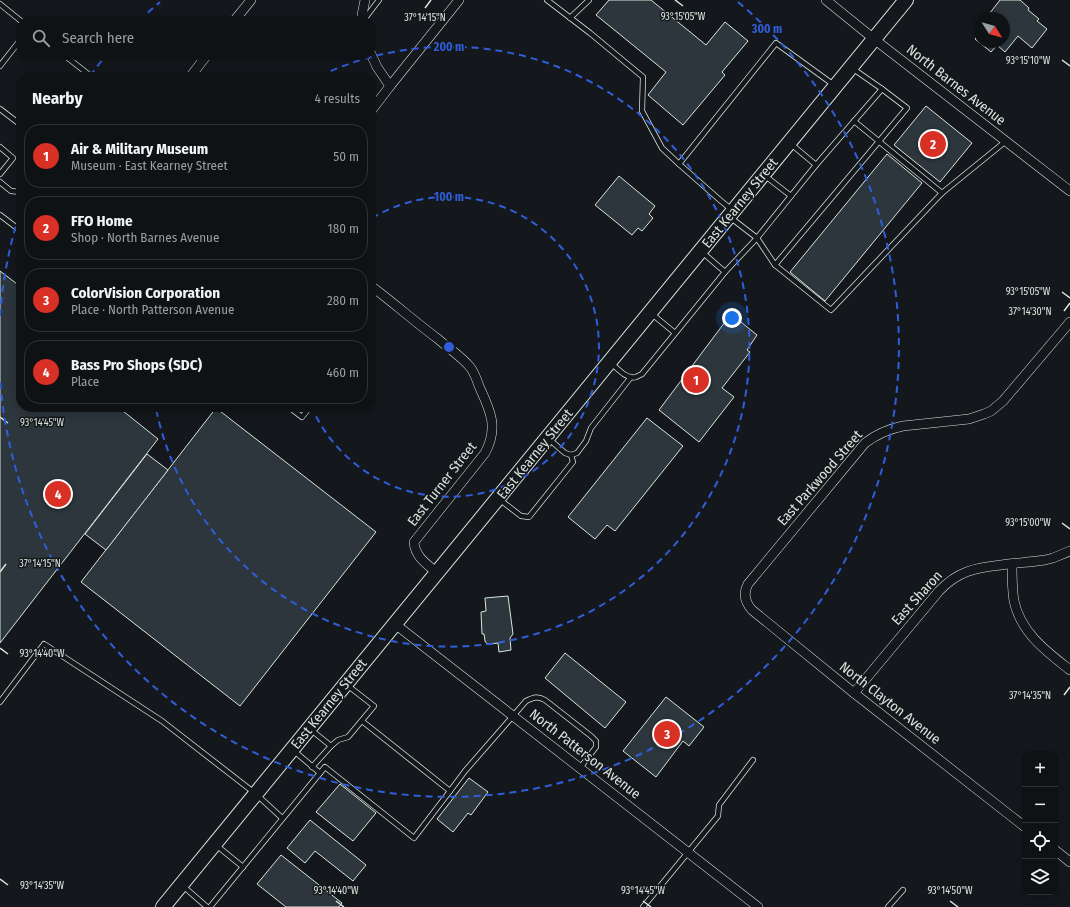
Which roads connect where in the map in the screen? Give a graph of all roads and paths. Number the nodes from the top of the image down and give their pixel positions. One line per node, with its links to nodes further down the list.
1 (251, 0): 10 (street)
2 (365, 0): 11 (street)
3 (379, 0): 12 (lane)
4 (459, 0): 24 (street)
5 (547, 0): 14 (lane)
6 (589, 0): 14 (lane)
7 (826, 0): 15 (street, North Barnes Avenue)
8 (906, 0): 15 (main road, East Kearney Street)
9 (0, 4): 13 (lane)
10 (238, 16)
11 (362, 16)
12 (367, 16)
13 (16, 17)
14 (570, 18): 35 (lane)
15 (874, 39): 21 (main road, East Kearney Street); 32 (street, North Barnes Avenue)
16 (16, 45): 20 (lane)
17 (70, 60): 22 (lane)
18 (203, 60): 23 (street)
19 (374, 60): 24 (street)
20 (0, 66)
21 (851, 67): 25 (main road, East Kearney Street); 26 (lane)
22 (86, 72)
23 (194, 72)
24 (390, 86): 27 (street)
25 (835, 86): 33 (main road, East Kearney Street); 35 (lane)
26 (882, 89): 30 (lane); 31 (lane)
27 (376, 104)
28 (0, 109): 29 (lane)
29 (16, 121)
30 (854, 121): 31 (lane); 36 (lane)
31 (880, 141): 42 (lane); 49 (lane)
32 (1006, 141): 40 (street, North Barnes Avenue); 42 (lane)
33 (789, 143): 36 (lane); 38 (main road, East Kearney Street)
34 (0, 147): 37 (lane)
35 (679, 164): 44 (lane)
36 (816, 165): 43 (lane)
37 (0, 174)
38 (763, 174): 43 (lane); 44 (main road, East Kearney Street)
39 (0, 182): 41 (lane)
40 (1070, 191)
41 (16, 192)
42 (942, 193): 49 (lane)
43 (791, 196): 47 (lane)
44 (732, 213): 47 (lane); 48 (main road, East Kearney Street)
45 (0, 215): 46 (lane)
46 (16, 227)
47 (756, 238): 49 (lane); 50 (lane)
48 (701, 251): 50 (lane); 52 (main road, East Kearney Street)
49 (775, 265)
50 (725, 272): 54 (lane)
51 (376, 290): 64 (street, East Turner Street)
52 (650, 313): 54 (lane); 55 (main road, East Kearney Street)
53 (1070, 322): 65 (street, East Parkwood Street)
54 (675, 333): 56 (lane)
55 (610, 362): 56 (lane); 59 (main road, East Kearney Street)
56 (631, 377): 60 (lane)
57 (296, 412): 58 (lane)
58 (306, 412)
59 (548, 438): 60 (lane); 61 (main road, East Kearney Street)
60 (571, 454): 61 (lane)
61 (498, 498): 64 (main road, East Kearney Street)
62 (1070, 551): 63 (street, East Sharon)
63 (1012, 564): 67 (street); 69 (street, East Sharon)
64 (437, 573): 66 (main road, East Kearney Street)
65 (745, 596): 69 (street, North Clayton Avenue)
66 (395, 624): 68 (main road, East Kearney Street); 71 (street, North Patterson Avenue)
67 (1070, 670)
68 (346, 684): 72 (lane); 73 (main road, East Kearney Street)
69 (854, 693): 83 (street, North Clayton Avenue)
70 (0, 702): 81 (lane)
71 (514, 716): 78 (street, North Patterson Avenue); 78 (lane); 80 (lane)
72 (362, 721): 74 (lane); 80 (lane)
73 (309, 728): 74 (lane); 75 (main road, East Kearney Street)
74 (331, 746): 77 (lane)
75 (292, 749): 77 (lane); 81 (main road, East Kearney Street)
76 (753, 760): 85 (lane)
77 (312, 767): 79 (lane)
78 (580, 768): 85 (street, North Patterson Avenue)
79 (320, 773): 80 (lane); 82 (lane)
80 (450, 791)
81 (256, 794): 82 (lane); 84 (main road, East Kearney Street)
82 (282, 818): 88 (lane)
83 (1022, 825)
84 (215, 844): 88 (lane); 89 (main road, East Kearney Street)
85 (688, 852): 93 (lane); 94 (street, North Patterson Avenue)
86 (1058, 852): 87 (street)
87 (1070, 862)
88 (242, 867): 92 (lane)
89 (181, 884): 91 (main road, East Kearney Street); 92 (lane)
90 (903, 890): 95 (lane)
91 (163, 907)
92 (209, 907)
93 (643, 907)
94 (758, 907)
95 (888, 907)

